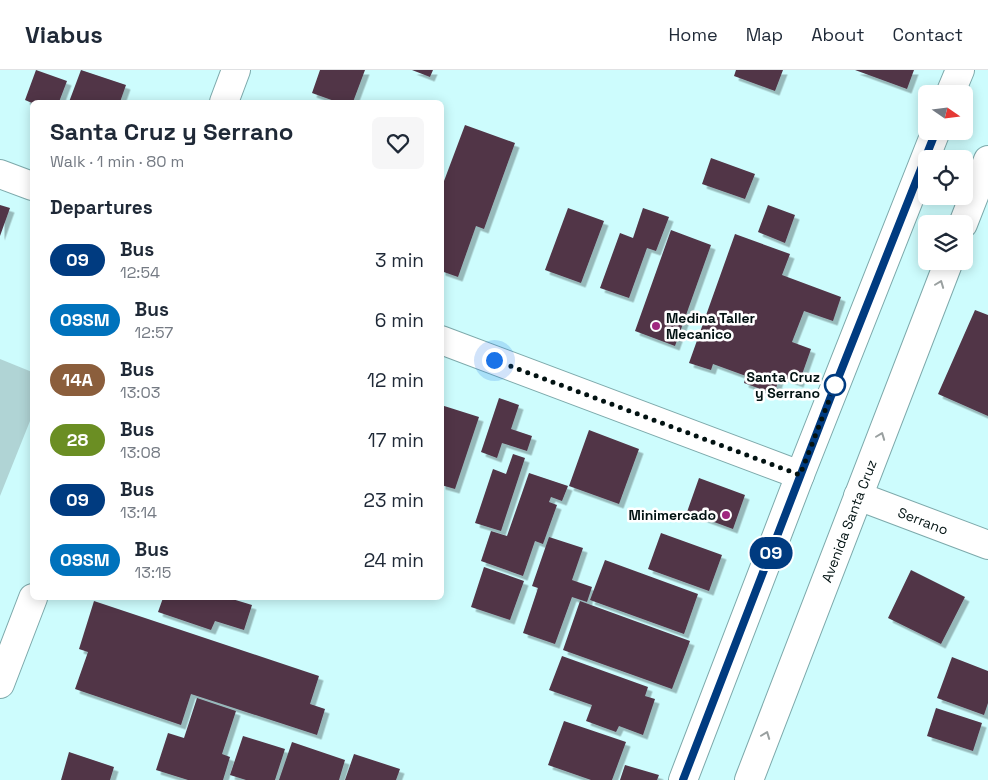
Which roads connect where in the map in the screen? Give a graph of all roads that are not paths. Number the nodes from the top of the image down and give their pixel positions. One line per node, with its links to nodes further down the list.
1 (236, 70): 4 (main road)
2 (960, 70): 3 (main road)
3 (954, 85)
4 (225, 100)
5 (932, 140): 12 (main road)
6 (988, 160): 9 (main road)
7 (0, 174): 8 (main road)
8 (30, 185)
9 (967, 215)
10 (946, 270): 13 (main road, Avenida Santa Cruz, one-way to 10)
11 (444, 341): 12 (main road)
12 (800, 475): 17 (main road)
13 (858, 496): 14 (main road, Serrano); 18 (main road, Avenida Santa Cruz, one-way to 13)
14 (988, 545)
15 (32, 600): 16 (main road)
16 (0, 684)
17 (683, 780)
18 (749, 780)

